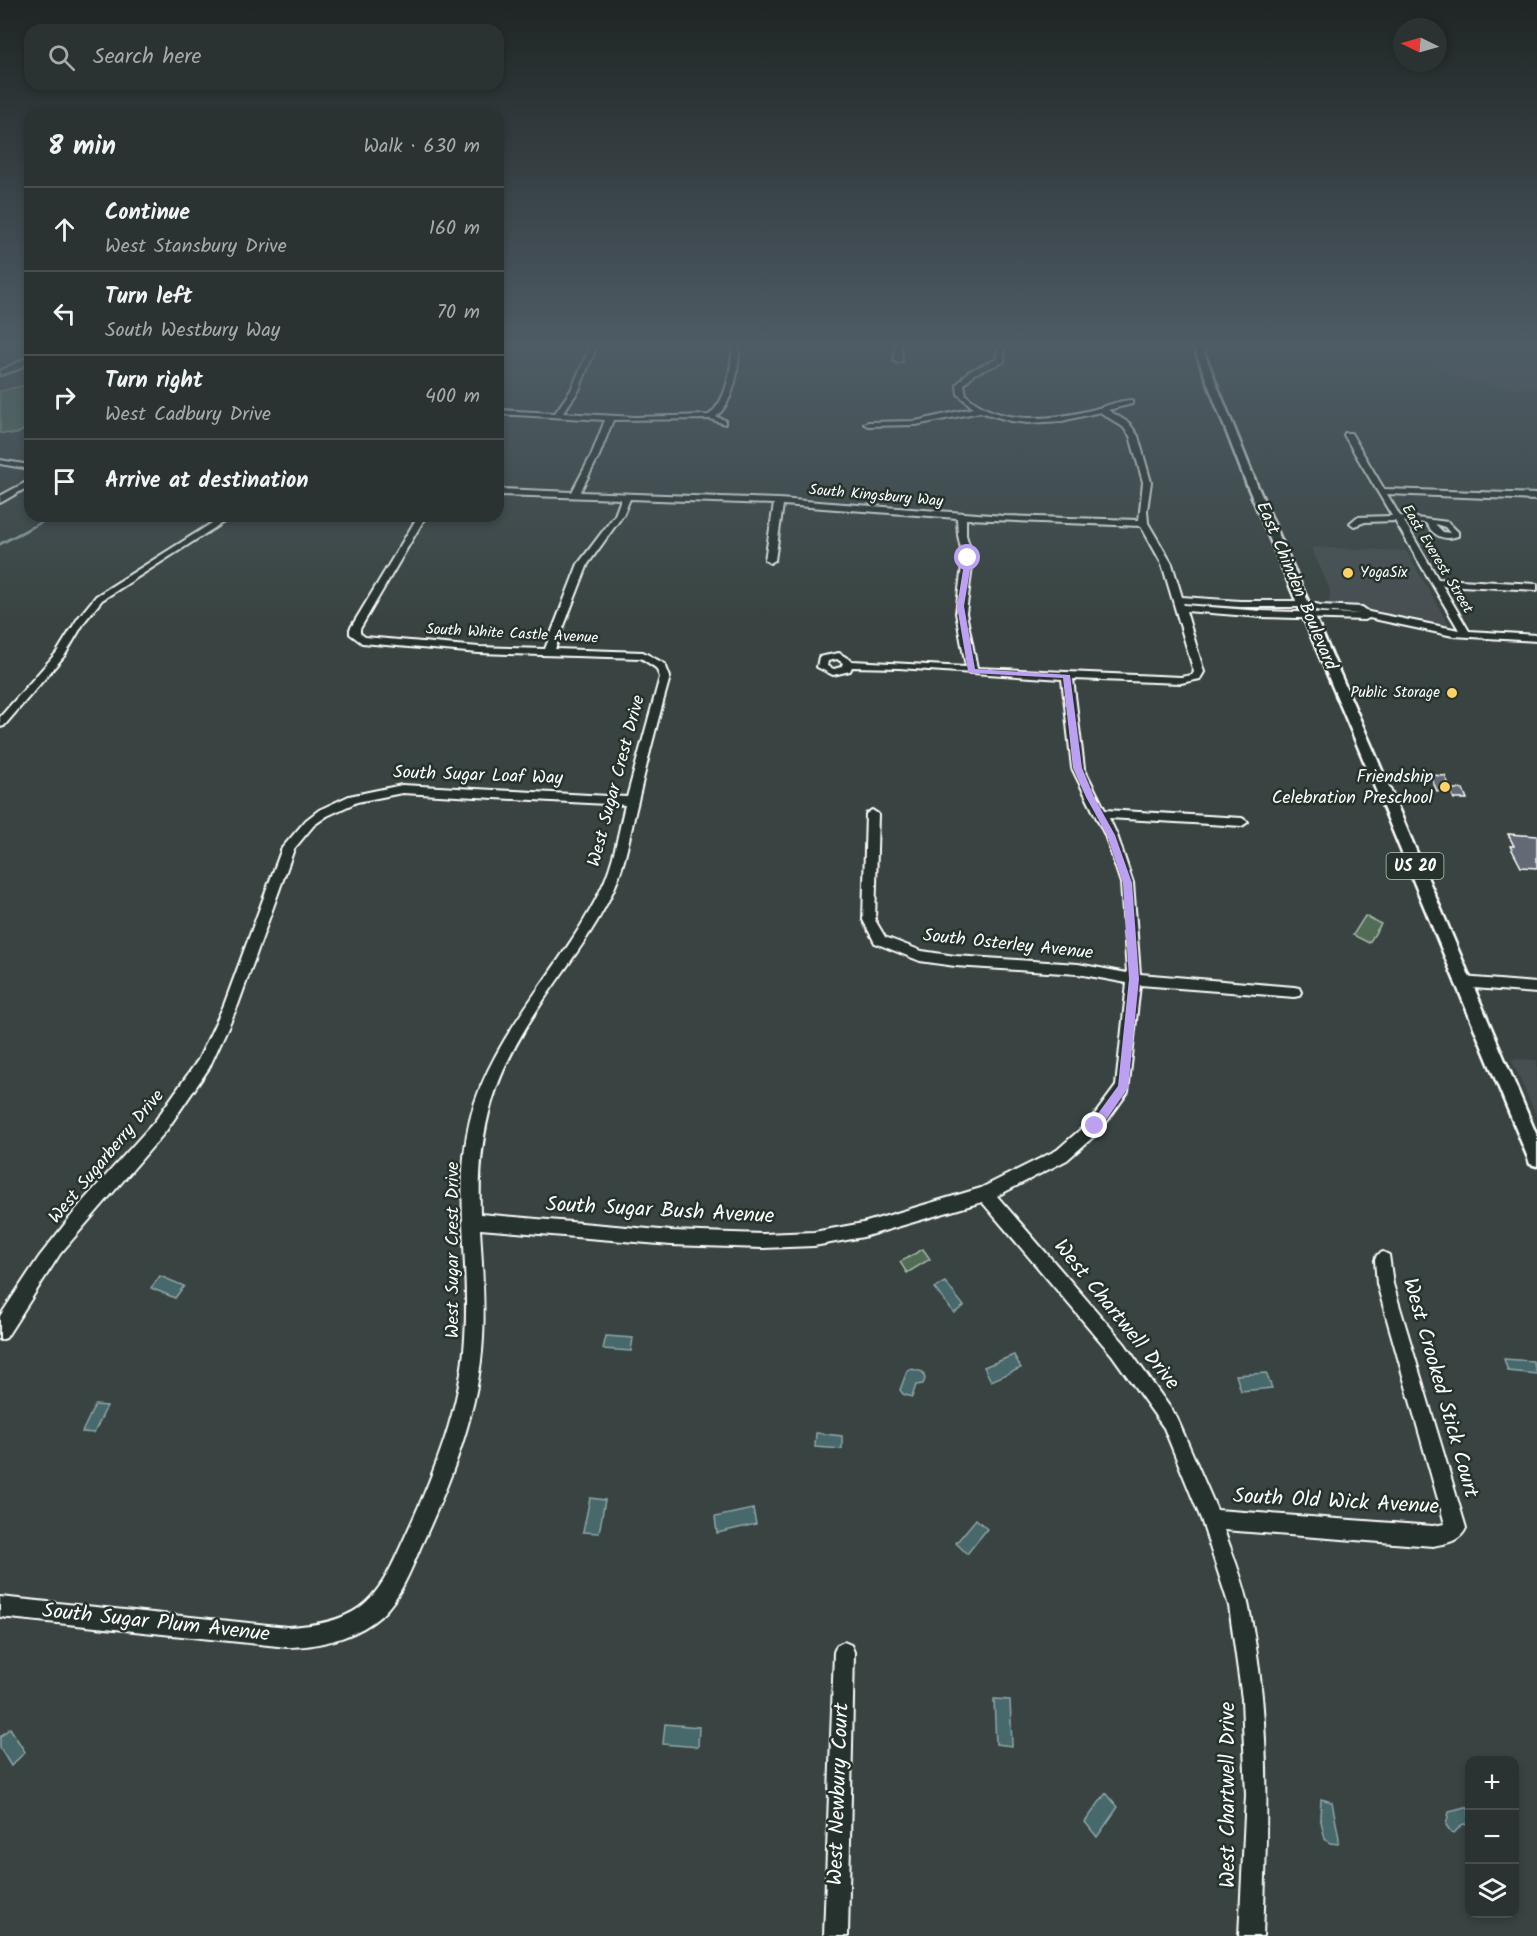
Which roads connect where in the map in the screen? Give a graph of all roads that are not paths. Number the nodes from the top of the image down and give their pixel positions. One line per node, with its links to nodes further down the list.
1 (603, 435): 10 (street)
2 (1134, 435): 20 (street)
3 (1232, 435): 26 (main road, East Chinden Boulevard / US 20)
4 (1347, 435): 8 (street, East Everest Street)
5 (0, 462): 6 (street)
6 (24, 466)
7 (24, 486): 13 (street)
8 (1380, 490): 11 (street); 16 (street, East Everest Street)
9 (504, 492): 10 (street, South Kingsbury Way)
10 (574, 496): 12 (street, South Kingsbury Way)
11 (1537, 496)
12 (626, 498): 14 (street, South Kingsbury Way); 29 (street)
13 (0, 500)
14 (779, 502): 15 (street, South Kingsbury Way); 22 (street)
15 (961, 516): 20 (street, South Kingsbury Way); 32 (street)
16 (1398, 520): 17 (street); 21 (street); 23 (street, East Everest Street)
17 (1429, 521)
18 (219, 522): 34 (street)
19 (418, 522): 29 (street, South White Castle Avenue)
20 (1144, 523): 25 (street)
21 (1354, 523)
22 (770, 560)
23 (1435, 582): 24 (street); 27 (street, East Everest Street)
24 (1537, 587)
25 (1179, 604): 26 (street); 33 (street)
26 (1307, 609): 27 (street); 41 (main road, East Chinden Boulevard / US 20)
27 (1466, 634): 28 (street)
28 (1537, 638)
29 (549, 653): 31 (street, South White Castle Avenue)
30 (849, 664): 32 (street)
31 (661, 666): 35 (street, West Sugar Crest Drive)
32 (972, 671): 33 (street)
33 (1067, 676): 38 (street, South Sugar Bush Avenue)
34 (0, 724)
35 (632, 801): 36 (street, South Sugar Loaf Way); 46 (street, West Sugar Crest Drive)
36 (326, 810): 48 (street, West Sugarberry Drive)
37 (872, 814): 40 (street, South Osterley Avenue)
38 (1100, 814): 39 (street); 40 (street, South Sugar Bush Avenue)
39 (1242, 822)
40 (1134, 979): 43 (street, South Osterley Avenue); 45 (street, South Sugar Bush Avenue)
41 (1462, 982): 42 (street); 44 (main road, East Chinden Boulevard / US 20)
42 (1537, 987)
43 (1294, 992)
44 (1537, 1158)
45 (985, 1194): 46 (street, South Sugar Bush Avenue); 49 (street, West Chartwell Drive)
46 (471, 1221): 52 (street, West Sugar Crest Drive)
47 (1383, 1260): 50 (street, West Crooked Stick Court)
48 (0, 1332)
49 (1211, 1519): 50 (street, South Old Wick Avenue); 55 (street, West Chartwell Drive)
50 (1456, 1528)
51 (0, 1607): 52 (street, South Sugar Plum Avenue)
52 (313, 1637)
53 (844, 1652): 54 (street, West Newbury Court)
54 (836, 1936)
55 (1251, 1936)

